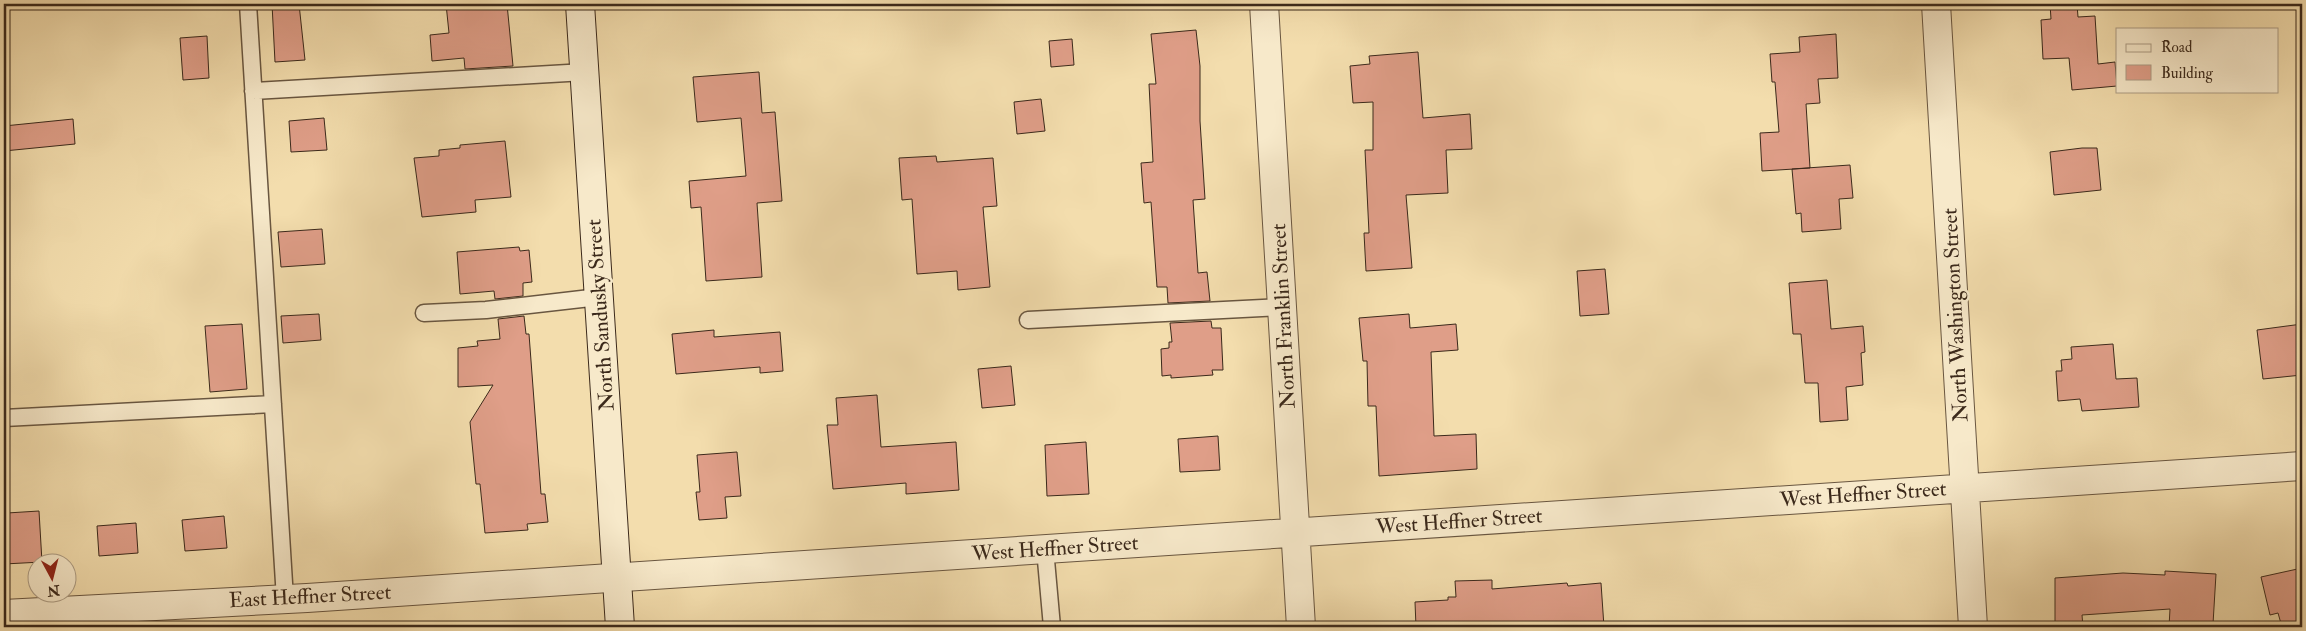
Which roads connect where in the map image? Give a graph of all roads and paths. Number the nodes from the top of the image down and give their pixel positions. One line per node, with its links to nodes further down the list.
1 (248, 4): 6 (lane)
2 (580, 4): 5 (street, North Sandusky Street)
3 (1264, 4): 8 (street, North Franklin Street)
4 (1936, 4): 14 (street, North Washington Street)
5 (585, 72): 6 (lane); 7 (street, North Sandusky Street)
6 (254, 91): 11 (lane)
7 (599, 297): 9 (lane); 17 (street, North Sandusky Street)
8 (1282, 307): 10 (lane); 15 (street, North Franklin Street)
9 (424, 313)
10 (1028, 320)
11 (273, 404): 12 (lane); 18 (lane)
12 (4, 418)
13 (2302, 466): 14 (street, West Heffner Street)
14 (1965, 487): 15 (street, West Heffner Street); 23 (street, North Washington Street)
15 (1296, 533): 16 (street, West Heffner Street); 22 (street, North Franklin Street)
16 (1045, 549): 17 (street, West Heffner Street); 21 (lane)
17 (616, 576): 18 (street, East Heffner Street); 20 (street, North Sandusky Street)
18 (285, 599): 19 (street, East Heffner Street)
19 (4, 614)
20 (620, 627)
21 (1052, 627)
22 (1301, 627)
23 (1973, 627)

